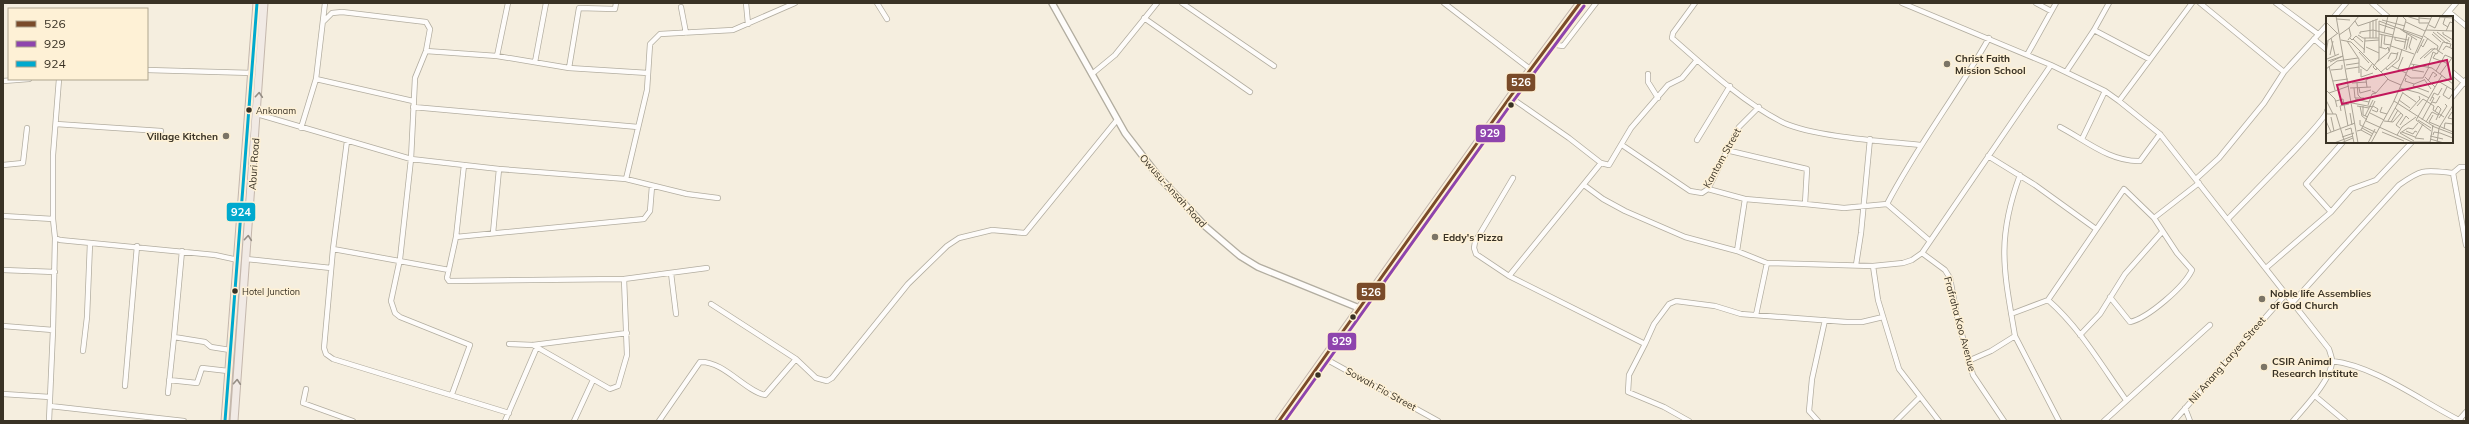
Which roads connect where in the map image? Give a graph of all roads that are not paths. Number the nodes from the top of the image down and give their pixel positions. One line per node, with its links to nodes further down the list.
1 (257, 3): 59 (highway, Aburi Road)
2 (264, 3): 60 (highway, Aburi Road)
3 (325, 3): 35 (street)
4 (508, 3): 48 (street)
5 (546, 3): 51 (street)
6 (616, 3): 54 (street)
7 (746, 3): 36 (street)
8 (796, 3): 36 (street)
9 (877, 3): 34 (street)
10 (1052, 3): 63 (street, Owusu-Ansah Road)
11 (1157, 3): 33 (street)
12 (1182, 3): 53 (street)
13 (1444, 3): 55 (street)
14 (1580, 3): 44 (main road)
15 (1596, 3): 44 (street)
16 (1695, 3): 50 (street)
17 (1902, 3): 42 (street)
18 (2036, 3): 28 (street)
19 (2056, 3): 28 (street)
20 (2108, 3): 39 (street)
21 (2192, 3): 49 (street)
22 (2200, 3): 58 (street)
23 (2276, 3): 41 (street)
24 (2346, 3): 30 (street)
25 (2372, 3): 31 (street)
26 (2456, 3): 29 (street)
27 (682, 7): 40 (street)
28 (2051, 11): 47 (street)
29 (2449, 12): 32 (street); 38 (street)
30 (2335, 16)
31 (2387, 16)
32 (2445, 16)
33 (1144, 18): 63 (street); 72 (street)
34 (887, 19)
35 (322, 22): 46 (street); 65 (street)
36 (748, 24): 40 (street)
37 (2326, 26): 41 (street)
38 (2466, 26)
39 (2094, 30): 49 (street); 57 (street)
40 (686, 33): 61 (street)
41 (2318, 34): 43 (street)
42 (1989, 38): 47 (street); 97 (street)
43 (2314, 39): 45 (street); 58 (street)
44 (1550, 44): 55 (main road)
45 (2326, 49)
46 (426, 51): 48 (street); 76 (street)
47 (2027, 55): 52 (street)
48 (497, 56): 51 (street)
49 (2149, 59): 77 (street)
50 (1697, 60): 70 (street); 75 (street)
51 (535, 62): 54 (street)
52 (2051, 65): 57 (street); 99 (street)
53 (1274, 66)
54 (569, 68): 61 (street)
55 (1530, 69): 74 (main road)
56 (148, 70): 59 (street)
57 (2066, 72): 71 (street)
58 (2284, 72): 110 (street)
59 (252, 73): 60 (street); 138 (highway, Aburi Road)
60 (260, 73): 80 (highway, Aburi Road, one-way to 60)
61 (648, 73): 84 (street)
62 (2453, 73): 69 (street)
63 (1092, 74): 82 (street, Owusu-Ansah Road)
64 (1648, 74): 75 (street)
65 (316, 79): 76 (street); 87 (street)
66 (16, 80): 68 (street)
67 (60, 80): 83 (street)
68 (3, 81)
69 (2465, 82): 73 (street)
70 (1730, 86): 79 (street); 92 (street)
71 (2105, 90): 77 (street); 91 (street)
72 (1250, 92)
73 (2453, 96)
74 (1510, 97): 101 (street); 157 (main road)
75 (1658, 98): 96 (street)
76 (413, 101): 78 (street)
77 (2119, 101): 89 (street)
78 (413, 107): 84 (street); 100 (street)
79 (1759, 107): 90 (street); 98 (street, Kantom Street)
80 (257, 114): 87 (street); 137 (highway, Aburi Road, one-way to 80)
81 (2326, 116): 123 (street)
82 (1117, 120): 157 (street, Owusu-Ansah Road); 176 (street)
83 (56, 124): 88 (street); 122 (street)
84 (638, 127): 109 (street)
85 (2060, 127): 91 (street)
86 (26, 128): 102 (street)
87 (301, 128): 93 (street)
88 (161, 131)
89 (2160, 134): 91 (street); 110 (street)
90 (1870, 139): 97 (street); 118 (street)
91 (2082, 139)
92 (1697, 140)
93 (347, 141): 100 (street); 133 (street)
94 (2342, 143): 119 (street)
95 (2411, 143): 119 (street)
96 (1622, 145): 101 (street); 113 (street, Kantom Street)
97 (1920, 145): 117 (street)
98 (1726, 150): 113 (street, Kantom Street); 116 (street)
99 (1988, 156): 107 (street); 129 (street)
100 (411, 159): 103 (street); 139 (street)
101 (1600, 163): 111 (street)
102 (3, 165)
103 (464, 166): 105 (street); 127 (street)
104 (2466, 168): 106 (street)
105 (499, 169): 109 (street); 126 (street)
106 (2453, 173): 131 (street); 155 (street)
107 (2020, 175): 124 (street); 160 (street)
108 (1513, 178): 150 (street)
109 (626, 179): 112 (street)
110 (2198, 181): 121 (street); 123 (street)
111 (1584, 185): 135 (street); 150 (street)
112 (652, 186): 114 (street); 126 (street)
113 (1708, 190): 115 (street)
114 (718, 198)
115 (1745, 199): 116 (street); 135 (street)
116 (1805, 204): 118 (street)
117 (1887, 204): 118 (street); 129 (street)
118 (1864, 208): 141 (street)
119 (2330, 212): 145 (street)
120 (3, 216): 122 (street)
121 (2154, 218): 124 (street); 125 (street)
122 (54, 219): 128 (street)
123 (2228, 219): 145 (street)
124 (2096, 228): 154 (street)
125 (2162, 232): 153 (street); 153 (street)
126 (493, 233): 127 (street)
127 (456, 237): 147 (street)
128 (55, 238): 130 (street); 148 (street)
129 (1930, 241): 136 (street)
130 (90, 243): 132 (street); 174 (street)
131 (2466, 245)
132 (136, 246): 134 (street); 182 (street)
133 (333, 249): 139 (street); 143 (street)
134 (182, 251): 138 (street); 169 (street)
135 (1737, 251): 140 (street)
136 (1922, 253): 142 (street); 178 (street, Frafraha Koo Avenue)
137 (246, 259): 143 (street); 199 (highway, Aburi Road, one-way to 137)
138 (238, 260): 173 (highway, Aburi Road)
139 (400, 260): 147 (street); 186 (street)
140 (1767, 263): 141 (street); 159 (street)
141 (1856, 265): 142 (street)
142 (1873, 266): 161 (street)
143 (331, 268): 186 (street)
144 (707, 268): 149 (street)
145 (2266, 268): 152 (street)
146 (3, 270): 148 (street)
147 (449, 270): 151 (street)
148 (55, 272): 165 (street)
149 (670, 273): 151 (street); 158 (street)
150 (1509, 276): 171 (street)
151 (624, 279): 166 (street)
152 (2286, 294): 155 (street); 192 (street, Nii Anang Laryea Street)
153 (2110, 297): 167 (street)
154 (2048, 300): 160 (street); 167 (street)
155 (2293, 302): 177 (street)
156 (711, 304): 176 (street)
157 (1359, 308): 175 (main road)
158 (676, 314)
159 (1756, 314): 162 (street); 171 (street)
160 (2011, 314): 168 (street)
161 (1883, 317): 162 (street); 189 (street)
162 (1825, 320): 207 (street)
163 (2210, 325): 190 (street)
164 (3, 326): 165 (street)
165 (53, 330): 188 (street)
166 (627, 333): 172 (street); 181 (street)
167 (2080, 335): 190 (street)
168 (2015, 336): 178 (street); 211 (street)
169 (174, 337): 173 (street); 180 (street)
170 (509, 344): 172 (street)
171 (1645, 344): 206 (street)
172 (535, 346): 181 (street); 194 (street)
173 (230, 350): 179 (highway, Aburi Road)
174 (83, 351)
175 (1324, 358): 195 (street, Sowah Fio Street); 204 (main road)
176 (796, 359): 203 (street)
177 (2332, 361): 187 (street); 217 (street)
178 (1968, 362): 210 (street, Frafraha Koo Avenue)
179 (228, 371): 180 (street); 198 (highway, Aburi Road)
180 (169, 380): 184 (street)
181 (593, 380): 202 (street)
182 (125, 386)
183 (306, 389): 200 (street)
184 (168, 393)
185 (3, 394): 188 (street)
186 (452, 394): 194 (street)
187 (2315, 396): 215 (street); 216 (street)
188 (50, 397): 191 (street)
189 (1920, 397): 208 (street); 209 (street)
190 (2126, 400): 212 (street)
191 (50, 406): 196 (street); 197 (street)
192 (2185, 408): 213 (street, Nii Anang Laryea Street); 214 (street)
193 (2466, 412): 217 (street)
194 (509, 413): 201 (street)
195 (1428, 419): 205 (street, Sowah Fio Street)
196 (49, 421)
197 (184, 421)
198 (225, 421)
199 (234, 421)
200 (354, 421)
201 (505, 421)
202 (574, 421)
203 (658, 421)
204 (1279, 421)
205 (1438, 421)
206 (1689, 421)
207 (1818, 421)
208 (1896, 421)
209 (1939, 421)
210 (2004, 421)
211 (2059, 421)
212 (2104, 421)
213 (2174, 421)
214 (2190, 421)
215 (2293, 421)
216 (2345, 421)
217 (2459, 421)

